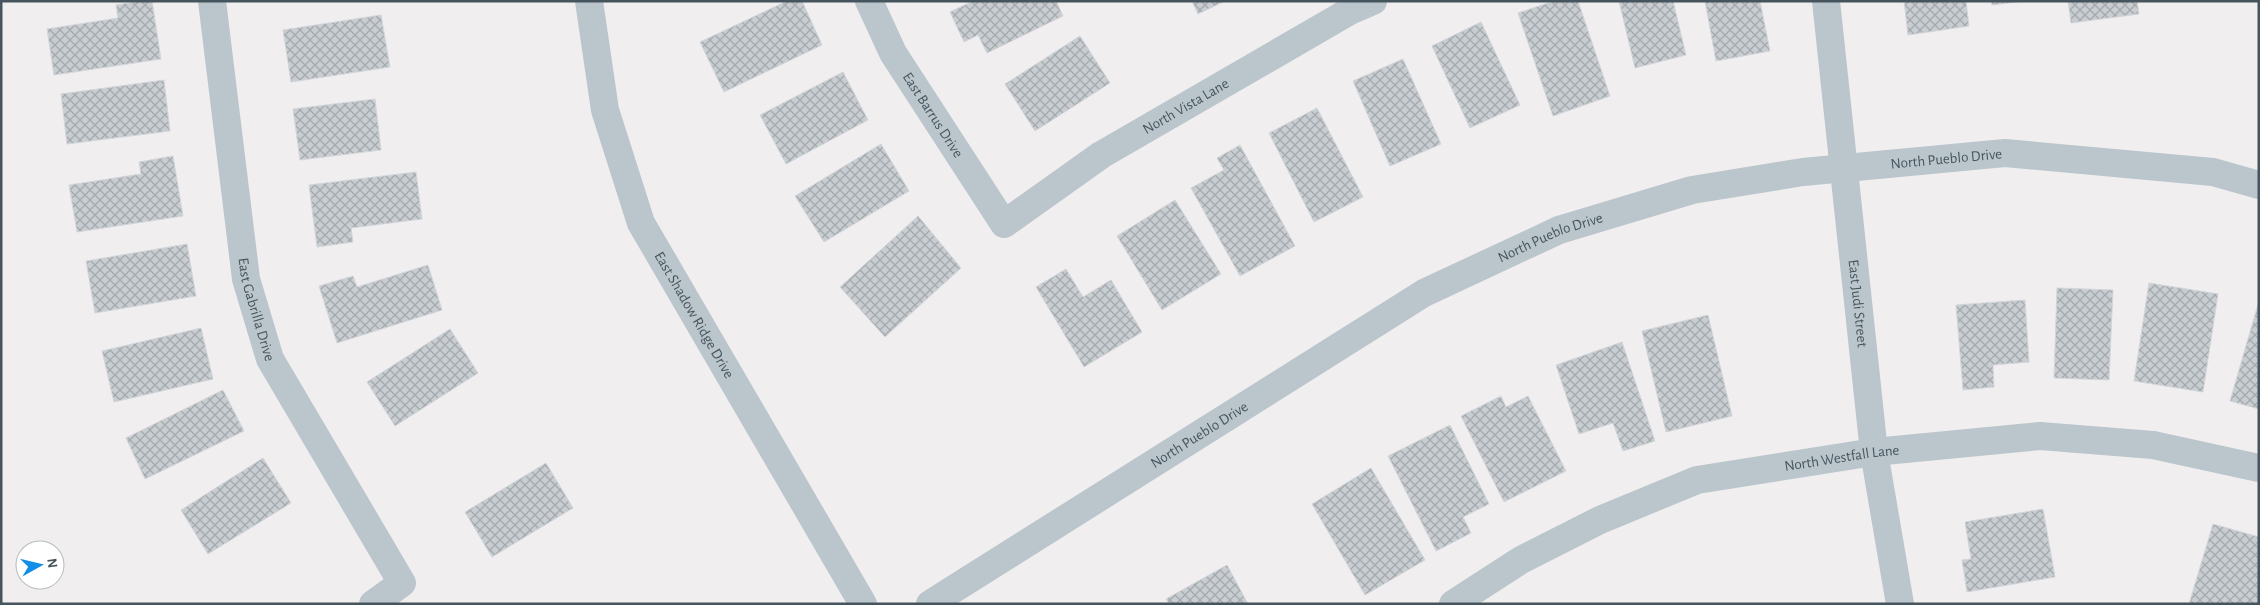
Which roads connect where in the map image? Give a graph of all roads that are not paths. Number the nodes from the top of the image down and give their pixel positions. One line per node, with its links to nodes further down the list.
1 (212, 1): 11 (street, East Gabrilla Drive)
2 (589, 1): 12 (street, East Shadow Ridge Drive)
3 (869, 1): 8 (street, East Barrus Drive)
4 (1826, 1): 6 (street, East Judi Street)
5 (1356, 4): 8 (street, North Vista Lane)
6 (1844, 168): 7 (street, North Pueblo Drive); 9 (street, East Judi Street); 13 (street, North Pueblo Drive)
7 (2259, 185)
8 (1004, 224)
9 (1874, 452): 10 (street, North Westfall Lane); 14 (street, North Westfall Lane); 15 (street, East Judi Street)
10 (2259, 468)
11 (373, 604)
12 (863, 604)
13 (930, 604)
14 (1453, 604)
15 (1900, 604)

